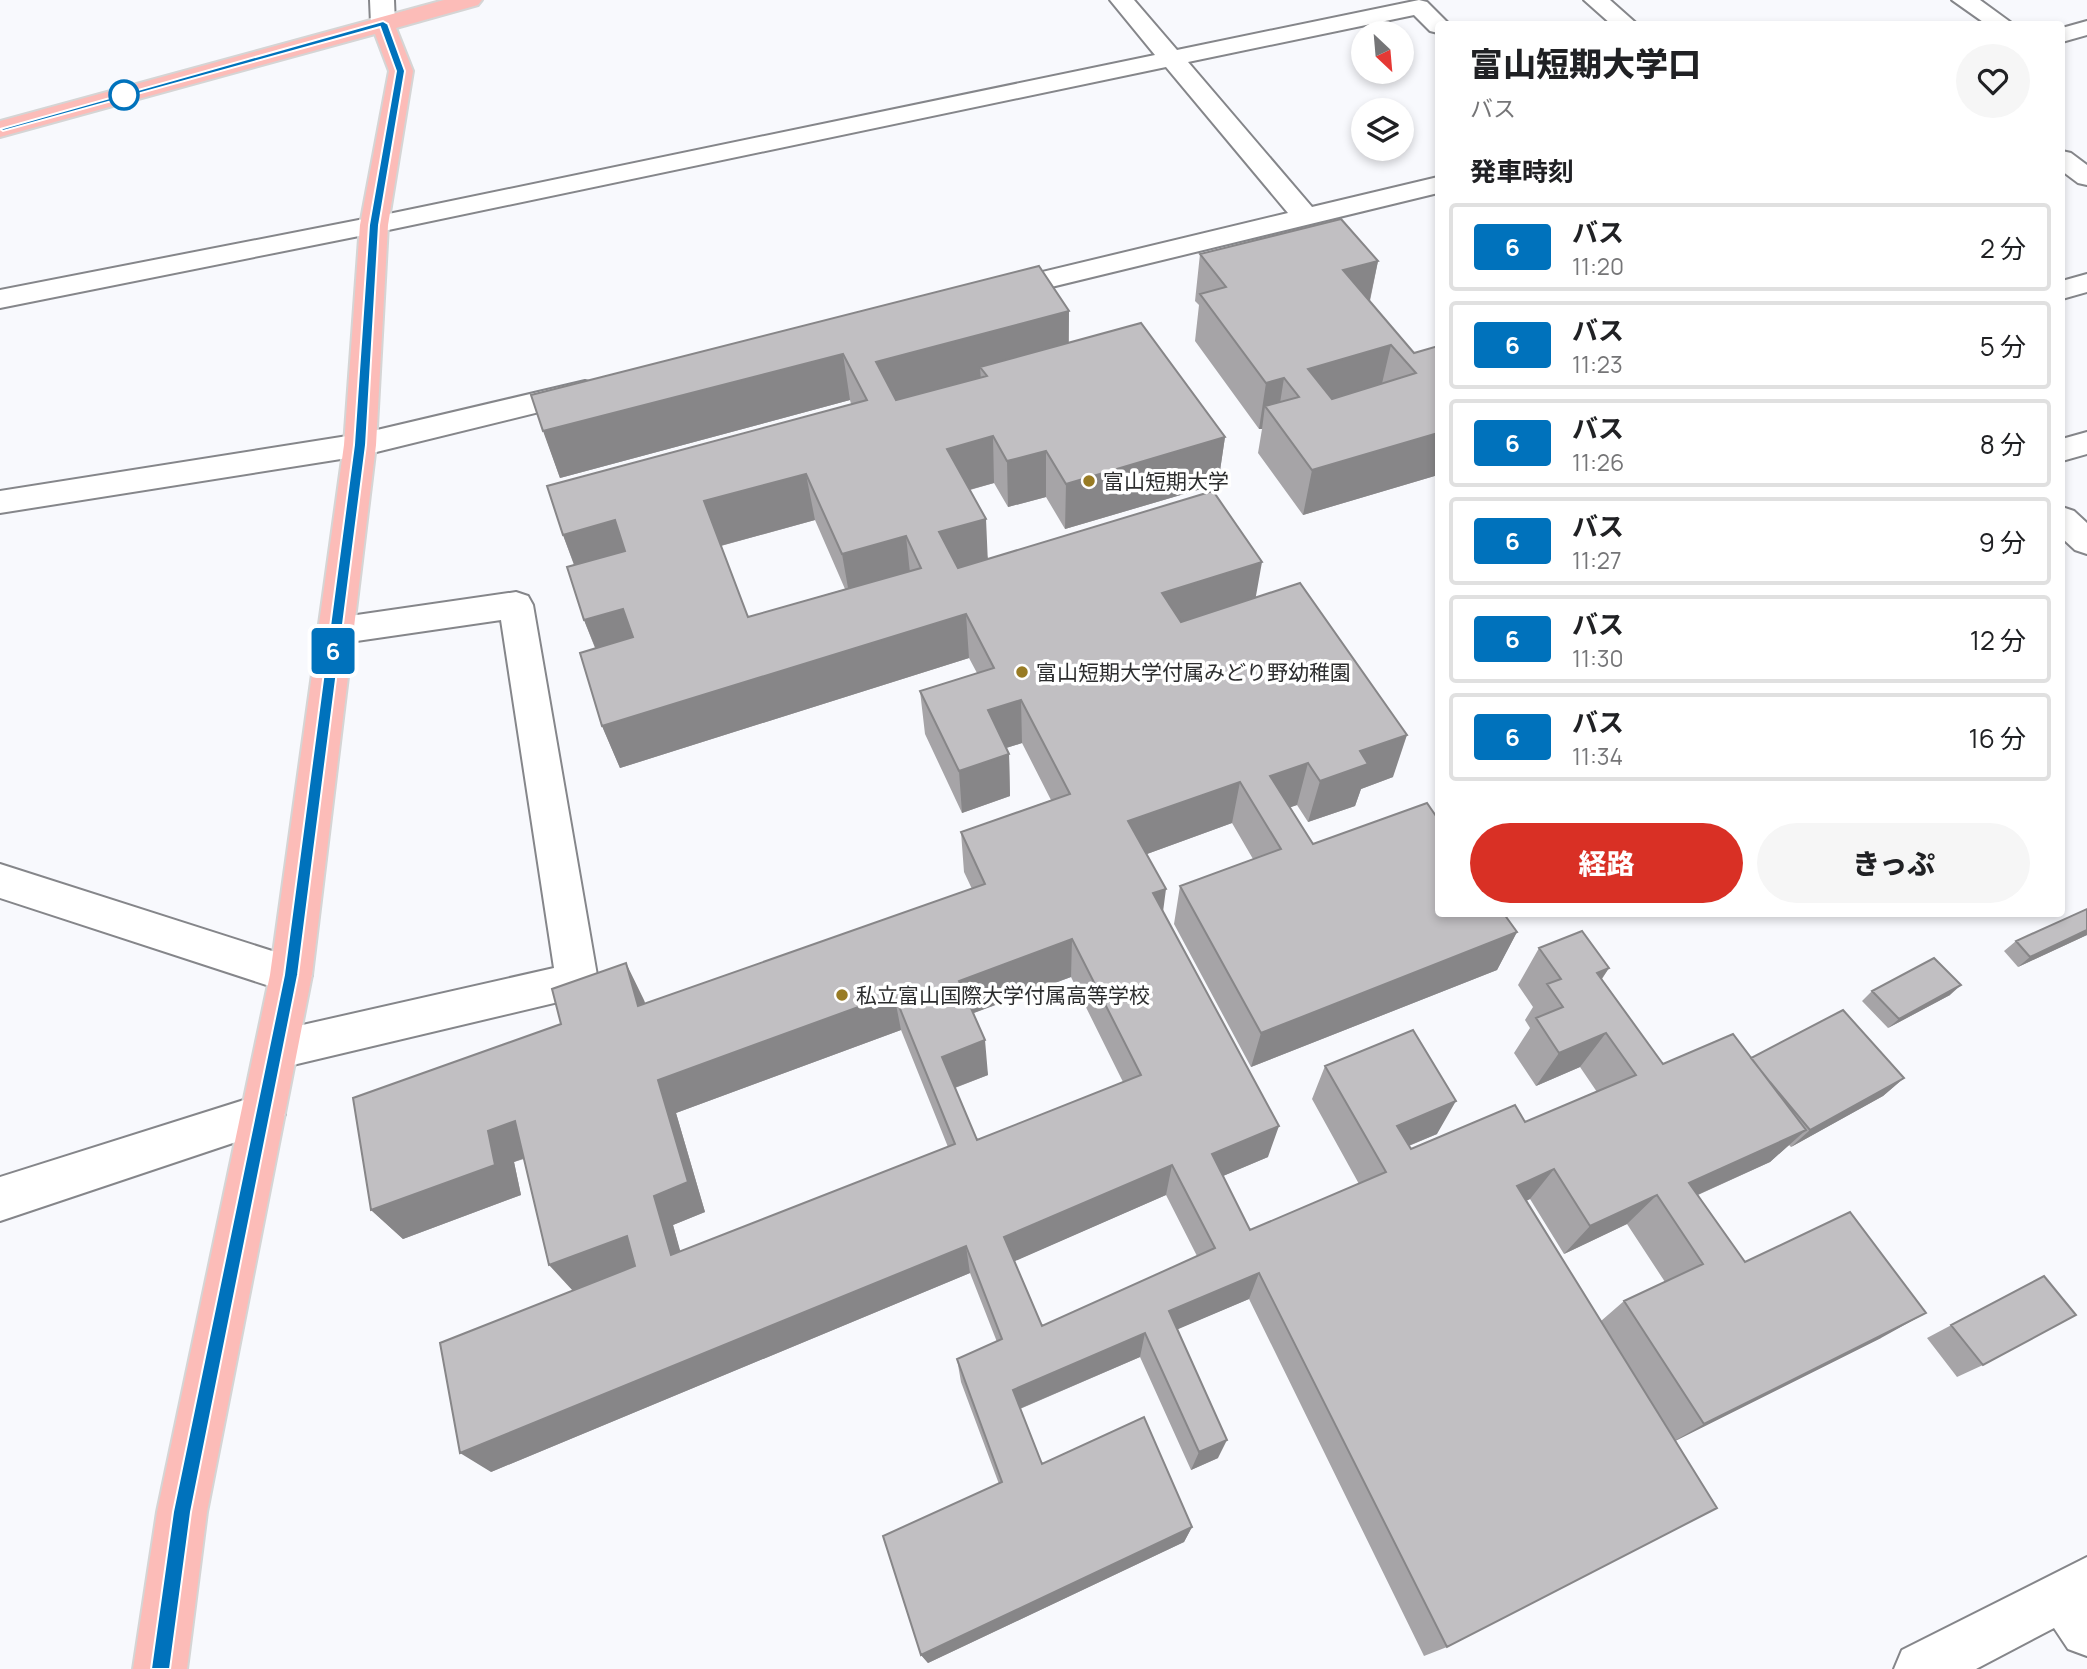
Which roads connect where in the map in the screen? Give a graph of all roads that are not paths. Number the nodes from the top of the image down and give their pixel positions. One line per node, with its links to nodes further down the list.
1 (470, 0): 5 (main road)
2 (1122, 0): 11 (street)
3 (1596, 0): 6 (street)
4 (1964, 0): 7 (street)
5 (383, 12): 12 (main road); 19 (main road)
6 (1621, 21)
7 (1996, 21)
8 (1435, 23): 11 (street)
9 (2087, 28): 10 (street)
10 (2065, 34)
11 (1172, 58): 18 (street); 19 (street)
12 (0, 129)
13 (2087, 152): 14 (street)
14 (2065, 158)
15 (2065, 161): 16 (street)
16 (2087, 177)
17 (1435, 186): 18 (street)
18 (1306, 217): 23 (street)
19 (374, 225): 22 (street); 26 (main road)
20 (2087, 283): 21 (street)
21 (2065, 289)
22 (0, 299)
23 (967, 299)
24 (614, 384): 26 (street)
25 (2087, 443): 27 (street)
26 (360, 445): 28 (street); 31 (main road)
27 (2065, 449)
28 (0, 502)
29 (2065, 522): 30 (street)
30 (2087, 542)
31 (336, 631): 33 (main road); 34 (street)
32 (0, 881): 33 (street)
33 (291, 975): 34 (main road)
34 (276, 1050): 35 (main road)
35 (263, 1114): 36 (street); 38 (main road)
36 (0, 1199)
37 (2079, 1603): 39 (street)
38 (160, 1669)
39 (1921, 1669)

